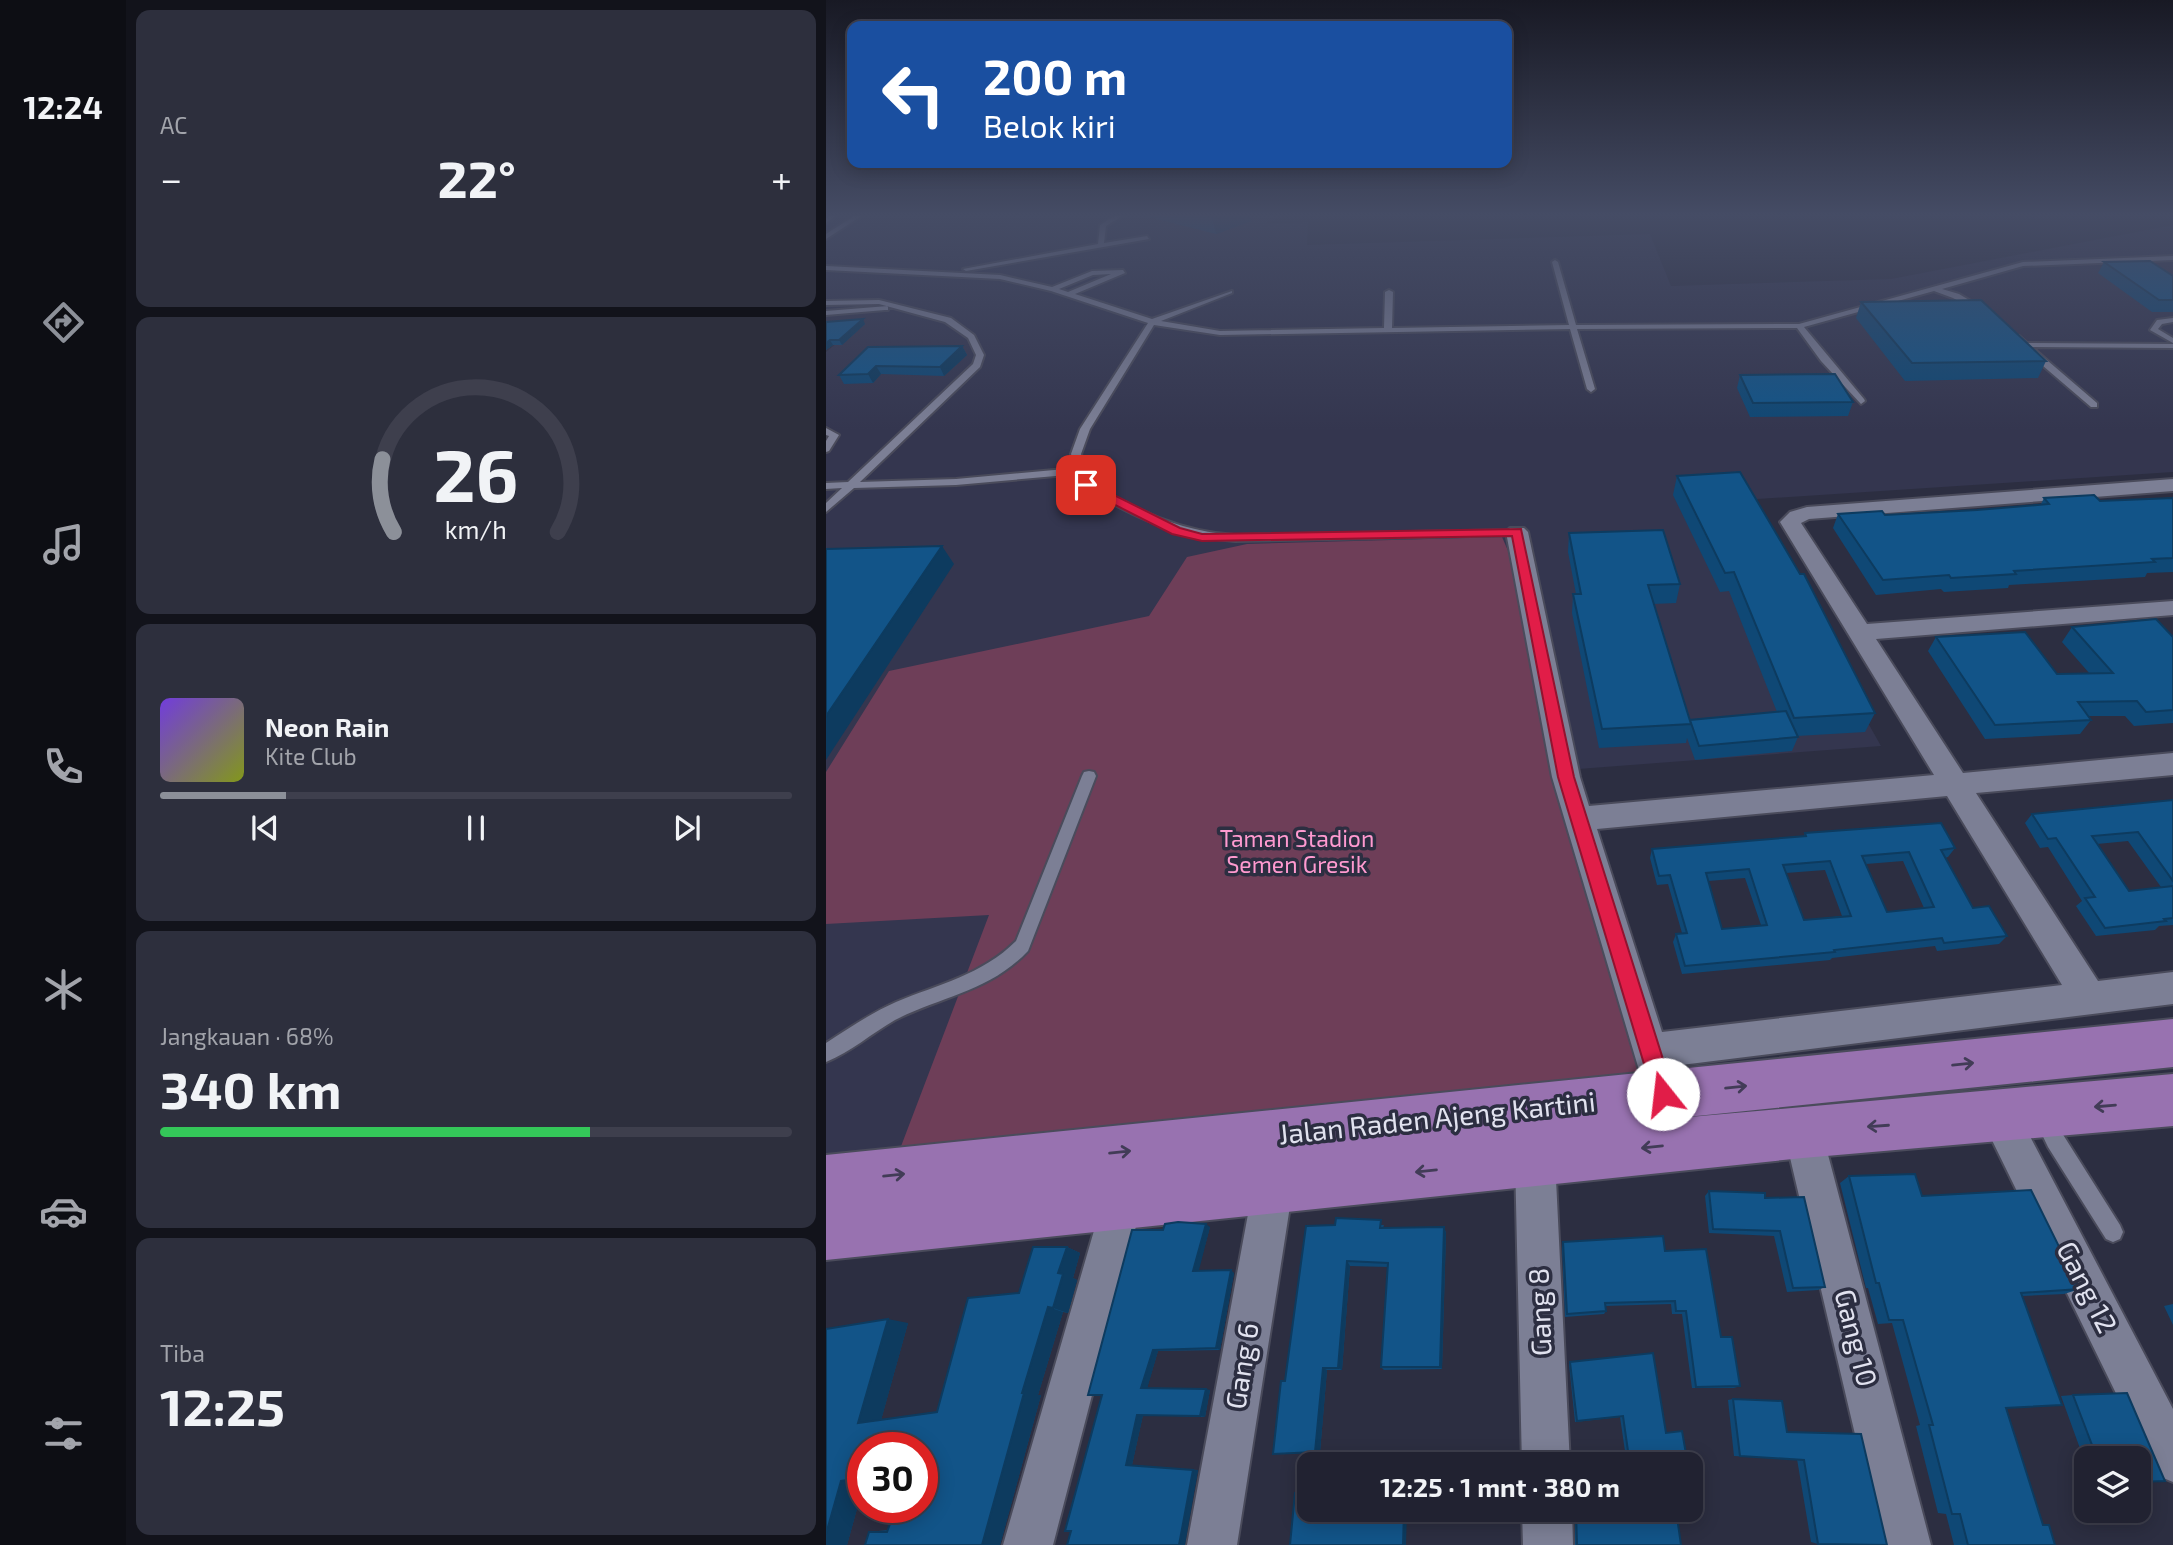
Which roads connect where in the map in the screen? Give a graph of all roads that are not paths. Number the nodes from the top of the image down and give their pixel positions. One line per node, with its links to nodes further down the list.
1 (1036, 285): 6 (lane)
2 (1063, 285): 6 (lane)
3 (1090, 285): 10 (lane)
4 (1561, 285): 17 (lane)
5 (1948, 285): 7 (lane)
6 (1053, 289): 10 (lane)
7 (1936, 289): 14 (lane); 19 (lane)
8 (1230, 292): 16 (lane)
9 (1389, 292): 18 (lane)
10 (1069, 294): 16 (lane)
11 (826, 303): 12 (lane)
12 (896, 306): 13 (lane); 31 (lane)
13 (826, 313)
14 (1986, 314)
15 (2173, 320): 21 (lane)
16 (1152, 323): 18 (lane); 28 (lane)
17 (1572, 324): 18 (lane); 19 (lane); 23 (lane)
18 (1389, 326)
19 (1799, 326): 24 (lane)
20 (2005, 330): 22 (lane)
21 (2173, 344): 22 (lane)
22 (2025, 345): 25 (lane)
23 (1591, 389)
24 (1861, 401)
25 (2094, 405)
26 (826, 431): 27 (lane)
27 (826, 449)
28 (1080, 471): 31 (lane); 33 (lane)
29 (2173, 485): 35 (street)
30 (826, 486): 31 (lane)
31 (847, 487): 32 (lane)
32 (826, 509)
33 (1517, 532): 39 (street)
34 (2173, 608): 35 (street)
35 (1858, 633): 38 (street)
36 (2173, 764): 38 (street)
37 (1089, 776): 43 (lane)
38 (1956, 785): 39 (street); 41 (street)
39 (1579, 819): 44 (street)
40 (2173, 988): 41 (street)
41 (2089, 998): 44 (street)
42 (2173, 1043): 44 (highway, Jalan Raden Ajeng Kartini, one-way to 42)
43 (826, 1053)
44 (1657, 1073): 49 (highway, Jalan Raden Ajeng Kartini, one-way to 44)
45 (2173, 1100): 46 (highway, one-way to 46)
46 (2021, 1114): 47 (highway, one-way to 47); 53 (lane); 55 (street, Gang 12)
47 (1803, 1132): 48 (highway, one-way to 48); 60 (street, Gang 10)
48 (1535, 1159): 50 (highway, one-way to 50); 54 (street, Gang 8)
49 (826, 1182)
50 (1273, 1187): 51 (highway); 58 (street, Gang 6)
51 (1122, 1203): 52 (highway); 57 (street)
52 (826, 1231)
53 (2113, 1232)
54 (1546, 1452)
55 (2173, 1458)
56 (1547, 1522): 59 (street)
57 (1028, 1545)
58 (1212, 1545)
59 (1548, 1545)
60 (1906, 1545)

